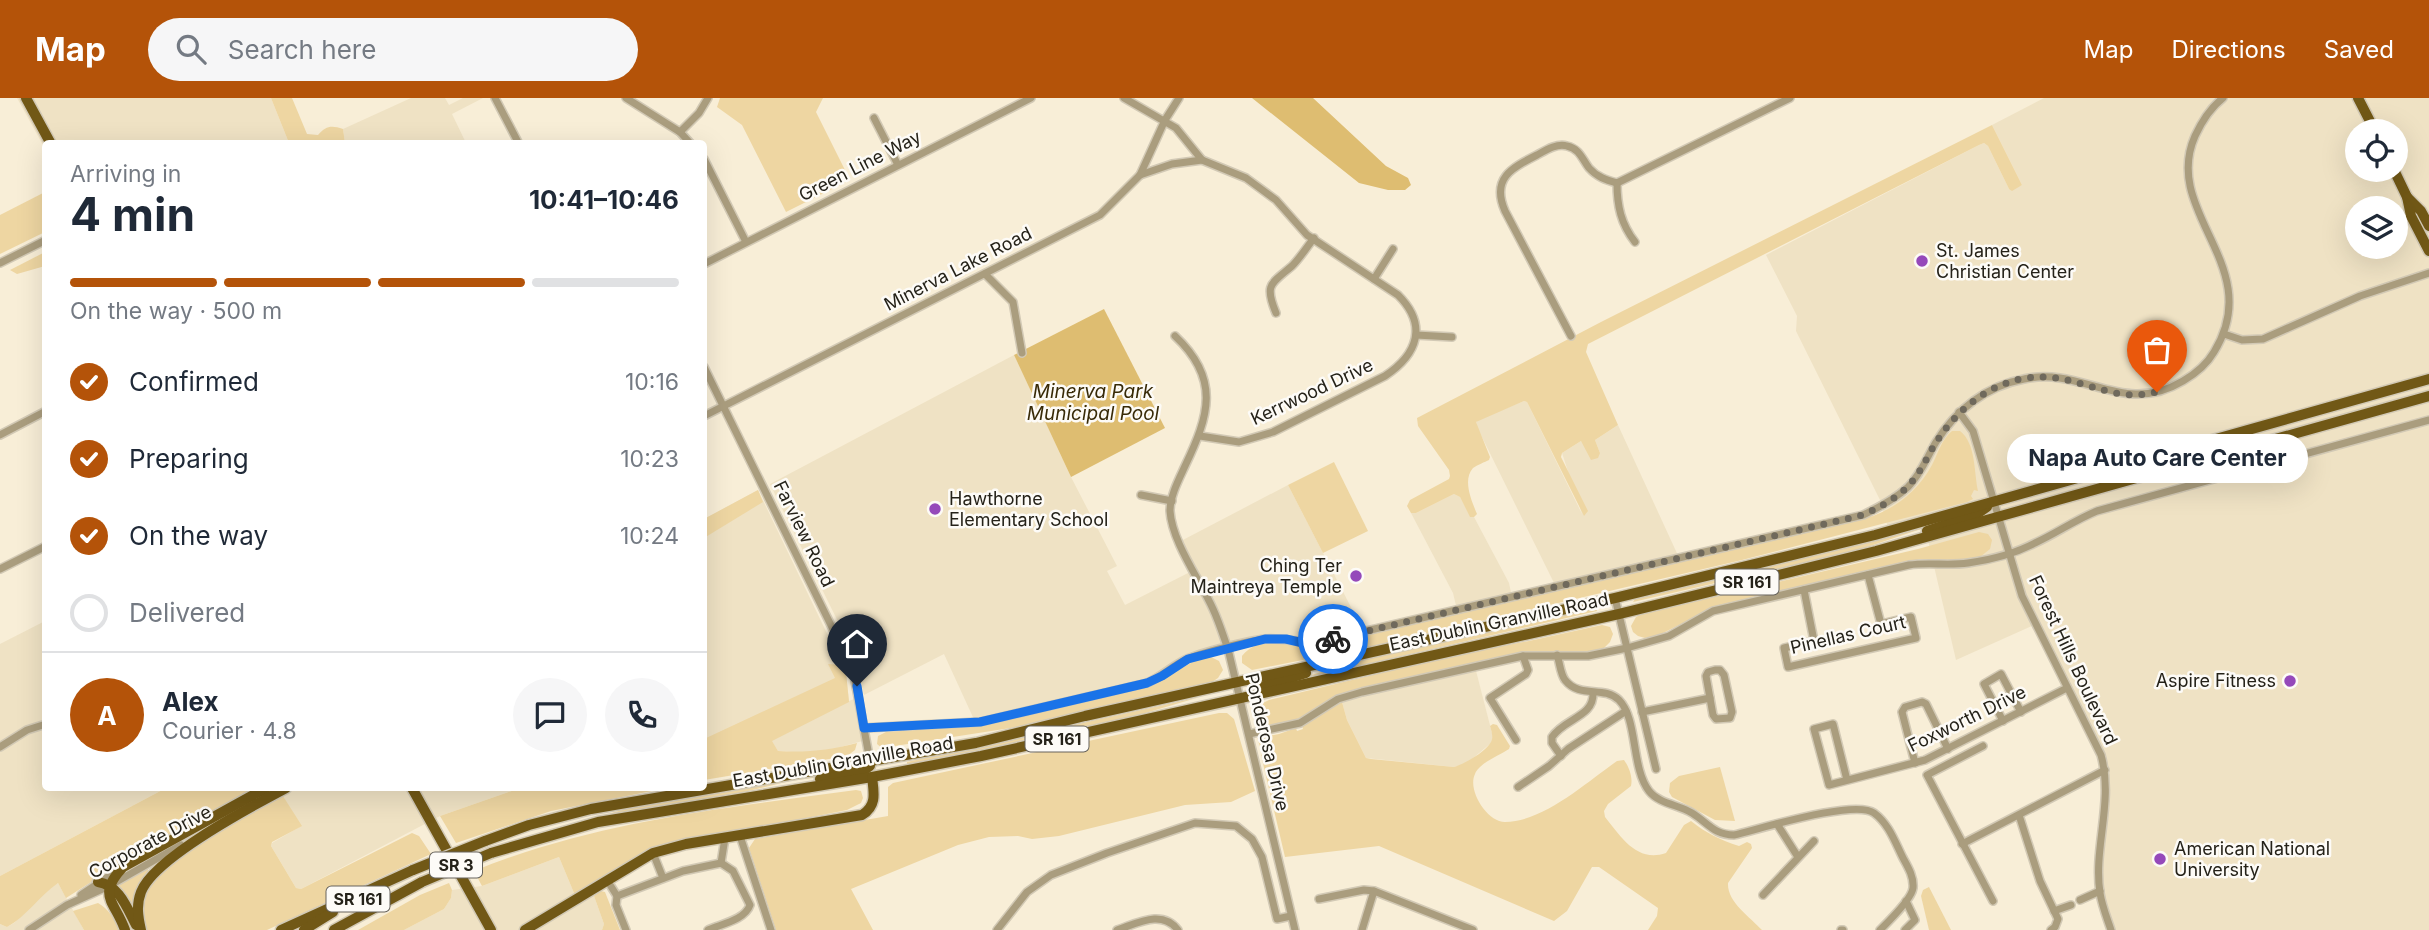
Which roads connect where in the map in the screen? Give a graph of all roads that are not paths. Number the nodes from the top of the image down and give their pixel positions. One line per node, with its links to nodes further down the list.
1 (26, 98): 15 (main road)
2 (495, 98): 16 (street)
3 (626, 98): 14 (street)
4 (708, 98): 14 (street)
5 (1031, 98): 19 (street, Green Line Way)
6 (1124, 98): 13 (street)
7 (1179, 98): 13 (street, Minerva Lake Road)
8 (1790, 98): 22 (street)
9 (2223, 98): 38 (street)
10 (2358, 98): 12 (main road)
11 (874, 118): 19 (street)
12 (2369, 119)
13 (1165, 120): 18 (street); 21 (street, Minerva Lake Road)
14 (680, 132): 17 (street)
15 (49, 140)
16 (517, 140)
17 (687, 140)
18 (1202, 160): 21 (street); 26 (street)
19 (898, 164): 28 (street, Green Line Way)
20 (707, 165): 28 (street)
21 (1140, 175): 35 (street, Minerva Lake Road)
22 (1617, 183): 29 (street); 41 (street)
23 (2408, 198): 25 (main road)
24 (2408, 202): 31 (main road)
25 (2429, 226)
26 (1314, 238): 36 (street); 37 (street)
27 (42, 242): 33 (street)
28 (746, 242): 32 (street, Green Line Way)
29 (1636, 242)
30 (1393, 249): 36 (street)
31 (2429, 251)
32 (707, 262)
33 (0, 263)
34 (2429, 273): 38 (street)
35 (985, 274): 43 (street); 47 (street, Minerva Lake Road)
36 (1374, 279): 39 (street)
37 (1276, 313)
38 (2224, 334): 48 (street, East Dublin Granville Road)
39 (1416, 335): 42 (street); 53 (street, Kerrwood Drive)
40 (1175, 336): 53 (street, Ponderosa Drive)
41 (1571, 336)
42 (1452, 337)
43 (1022, 353)
44 (707, 374): 47 (street, Farview Road)
45 (2429, 379): 54 (main road, East Dublin Granville Road / SR 161)
46 (2429, 396): 58 (main road, East Dublin Granville Road / SR 161)
47 (723, 406): 50 (street, Minerva Lake Road); 82 (street, Farview Road)
48 (1959, 412): 57 (street, Forest Hills Boulevard); 68 (street, East Dublin Granville Road)
49 (42, 413): 52 (street)
50 (707, 414)
51 (2429, 420): 61 (street)
52 (0, 435)
53 (1200, 436): 56 (street, Ponderosa Drive)
54 (2126, 465): 57 (main road, East Dublin Granville Road / SR 161); 58 (main road)
55 (1141, 495): 56 (street)
56 (1172, 501): 68 (street, Ponderosa Drive)
57 (1994, 502): 58 (street, Forest Hills Boulevard); 60 (main road); 65 (main road, East Dublin Granville Road / SR 161)
58 (1998, 518): 60 (main road, East Dublin Granville Road / SR 161); 61 (street, Forest Hills Boulevard)
59 (42, 548): 62 (street)
60 (1876, 551): 66 (main road, East Dublin Granville Road / SR 161)
61 (2008, 552): 63 (street); 73 (street, Forest Hills Boulevard)
62 (0, 569)
63 (1868, 575): 64 (street); 64 (street, Pinellas Court)
64 (1804, 590): 67 (street)
65 (1615, 598): 66 (street); 69 (main road, East Dublin Granville Road / SR 161)
66 (1619, 614): 67 (street); 75 (main road, East Dublin Granville Road / SR 161)
67 (1627, 648): 70 (street); 78 (street)
68 (1228, 649): 72 (street, Ponderosa Drive); 82 (street, East Dublin Granville Road)
69 (1368, 653): 72 (main road, East Dublin Granville Road / SR 161); 75 (main road)
70 (1557, 655): 71 (street); 74 (street)
71 (1523, 656): 84 (street); 85 (street)
72 (1237, 682): 75 (street, Ponderosa Drive); 83 (main road); 86 (main road, East Dublin Granville Road / SR 161)
73 (2067, 688): 79 (street, Foxworth Drive); 94 (street, Forest Hills Boulevard)
74 (1593, 693): 77 (street); 90 (street)
75 (1241, 698): 83 (main road, East Dublin Granville Road / SR 161); 84 (street, Ponderosa Drive)
76 (1710, 698): 76 (street); 78 (street)
77 (1626, 711): 90 (street); 106 (street)
78 (1643, 712): 93 (street)
79 (2021, 712): 80 (street, Foxworth Drive); 80 (street)
80 (2003, 721): 89 (street, Foxworth Drive)
81 (42, 725): 88 (street)
82 (864, 728): 91 (street, Farview Road)
83 (1089, 732): 95 (main road, East Dublin Granville Road / SR 161)
84 (1249, 734): 129 (street, Ponderosa Drive)
85 (1516, 740)
86 (964, 745): 91 (main road, East Dublin Granville Road / SR 161); 95 (main road)
87 (1983, 746): 110 (street)
88 (0, 747)
89 (1948, 749): 92 (street, Foxworth Drive); 92 (street)
90 (1561, 756): 97 (street)
91 (870, 761): 98 (main road, East Dublin Granville Road / SR 161, bridge); 103 (main road)
92 (1915, 763): 96 (street, Foxworth Drive)
93 (1656, 769)
94 (2105, 770): 105 (street); 120 (street, Forest Hills Boulevard)
95 (872, 777): 103 (main road, East Dublin Granville Road / SR 161); 107 (main road)
96 (1847, 780): 96 (street, Foxworth Drive)
97 (1518, 787)
98 (707, 789)
99 (262, 791): 118 (main road, Corporate Drive)
100 (280, 791): 104 (main road, Corporate Drive)
101 (414, 791): 138 (main road, SR 3)
102 (696, 791): 114 (main road, East Dublin Granville Road / SR 161, bridge)
103 (727, 800): 117 (main road, East Dublin Granville Road / SR 161, bridge)
104 (256, 804): 118 (street, Corporate Drive); 133 (main road)
105 (2019, 815): 110 (street); 128 (street)
106 (1777, 824): 112 (street); 125 (street)
107 (740, 835): 108 (main road); 142 (street)
108 (726, 838): 111 (main road); 113 (street)
109 (1814, 841): 112 (street)
110 (1962, 844): 126 (street)
111 (653, 853): 115 (street); 116 (main road)
112 (1798, 858): 121 (street)
113 (721, 863): 115 (street); 141 (street)
114 (413, 870): 134 (main road); 135 (main road, East Dublin Granville Road / SR 161)
115 (663, 878): 122 (street)
116 (607, 880): 122 (street); 139 (main road)
117 (422, 882): 136 (main road, East Dublin Granville Road / SR 161); 137 (main road)
118 (104, 884): 131 (street, Corporate Drive); 132 (main road); 133 (main road)
119 (1374, 891): 123 (street); 147 (street); 148 (street)
120 (2100, 891): 124 (street); 151 (street, Forest Hills Boulevard)
121 (1763, 895)
122 (617, 896): 140 (street)
123 (1318, 899)
124 (2080, 900)
125 (1906, 901): 130 (street); 149 (street)
126 (1993, 901)
127 (2070, 905): 128 (street)
128 (2054, 911): 150 (street)
129 (1291, 916): 143 (street); 146 (street, Ponderosa Drive)
130 (1885, 928)
131 (29, 930)
132 (125, 930)
133 (140, 930)
134 (281, 930)
135 (304, 930)
136 (334, 930)
137 (348, 930)
138 (491, 930)
139 (525, 930)
140 (626, 930)
141 (708, 930)
142 (771, 930)
143 (997, 930)
144 (1117, 930): 145 (street)
145 (1178, 930)
146 (1295, 930)
147 (1362, 930)
148 (1474, 930)
149 (1905, 930)
150 (2051, 930)
151 (2111, 930)

